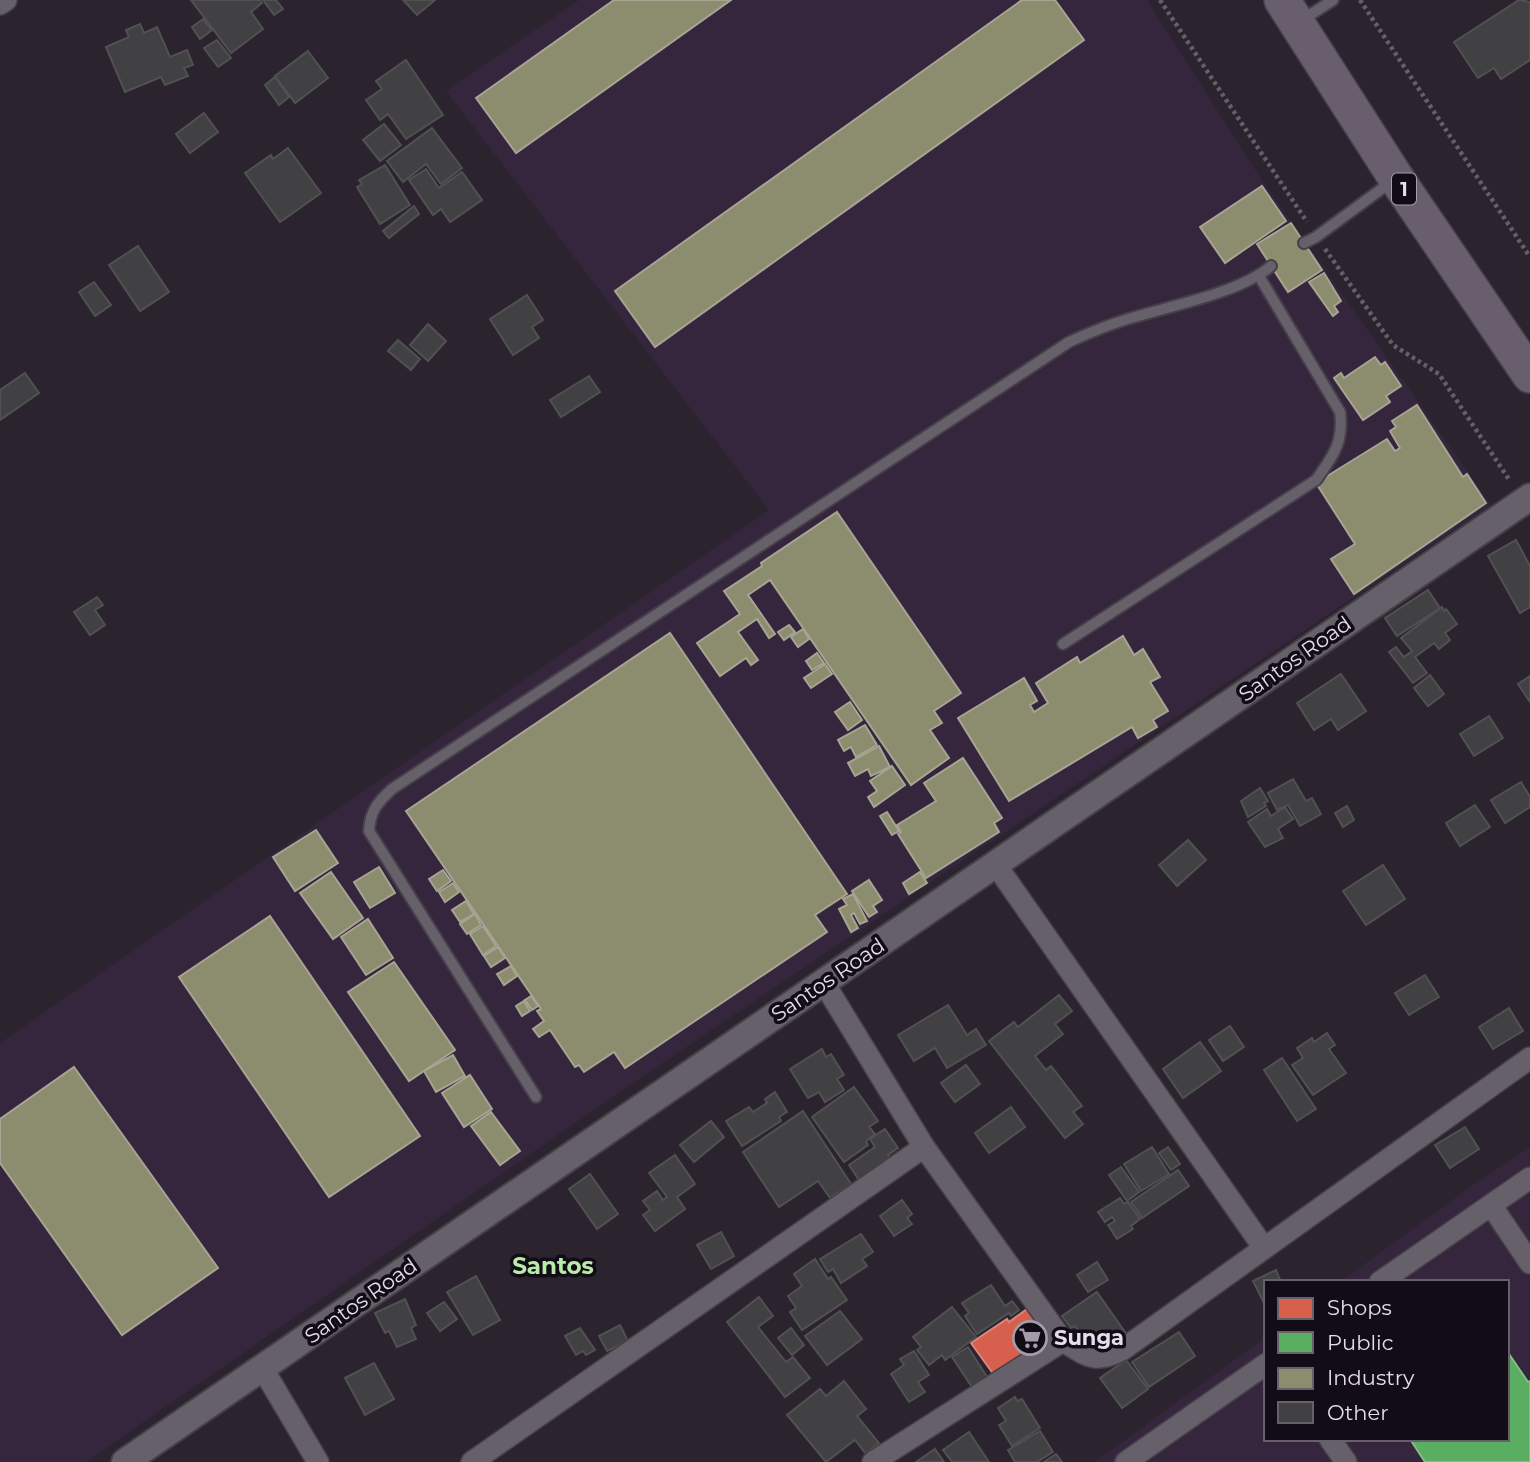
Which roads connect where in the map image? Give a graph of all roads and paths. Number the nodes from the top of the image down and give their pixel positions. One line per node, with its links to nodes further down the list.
1 (6, 0): 5 (street)
2 (1160, 0): 8 (path)
3 (1333, 0): 6 (lane)
4 (1360, 0): 10 (path)
5 (0, 4)
6 (1289, 12): 7 (highway, 1)
7 (1396, 178): 8 (lane); 13 (highway, 1)
8 (1316, 237): 9 (lane); 14 (path)
9 (1304, 243)
10 (1530, 257)
11 (1271, 266): 12 (lane)
12 (1259, 276): 15 (lane); 19 (lane)
13 (1530, 375)
14 (1527, 499): 16 (street, Santos Road)
15 (1063, 644)
16 (996, 865): 17 (street, Santos Road); 23 (street)
17 (824, 983): 20 (street); 28 (street, Santos Road)
18 (1530, 1058): 23 (street)
19 (536, 1097)
20 (924, 1147): 26 (street); 32 (street)
21 (1530, 1178): 22 (street)
22 (1491, 1205): 24 (street); 25 (street)
23 (1265, 1248): 26 (street)
24 (1530, 1263)
25 (1383, 1280)
26 (1063, 1341): 33 (street)
27 (1264, 1365): 34 (street)
28 (263, 1368): 30 (street, Santos Road); 31 (street)
29 (1331, 1441): 35 (street)
30 (125, 1462)
31 (318, 1462)
32 (472, 1462)
33 (873, 1462)
34 (1126, 1462)
35 (1346, 1462)

